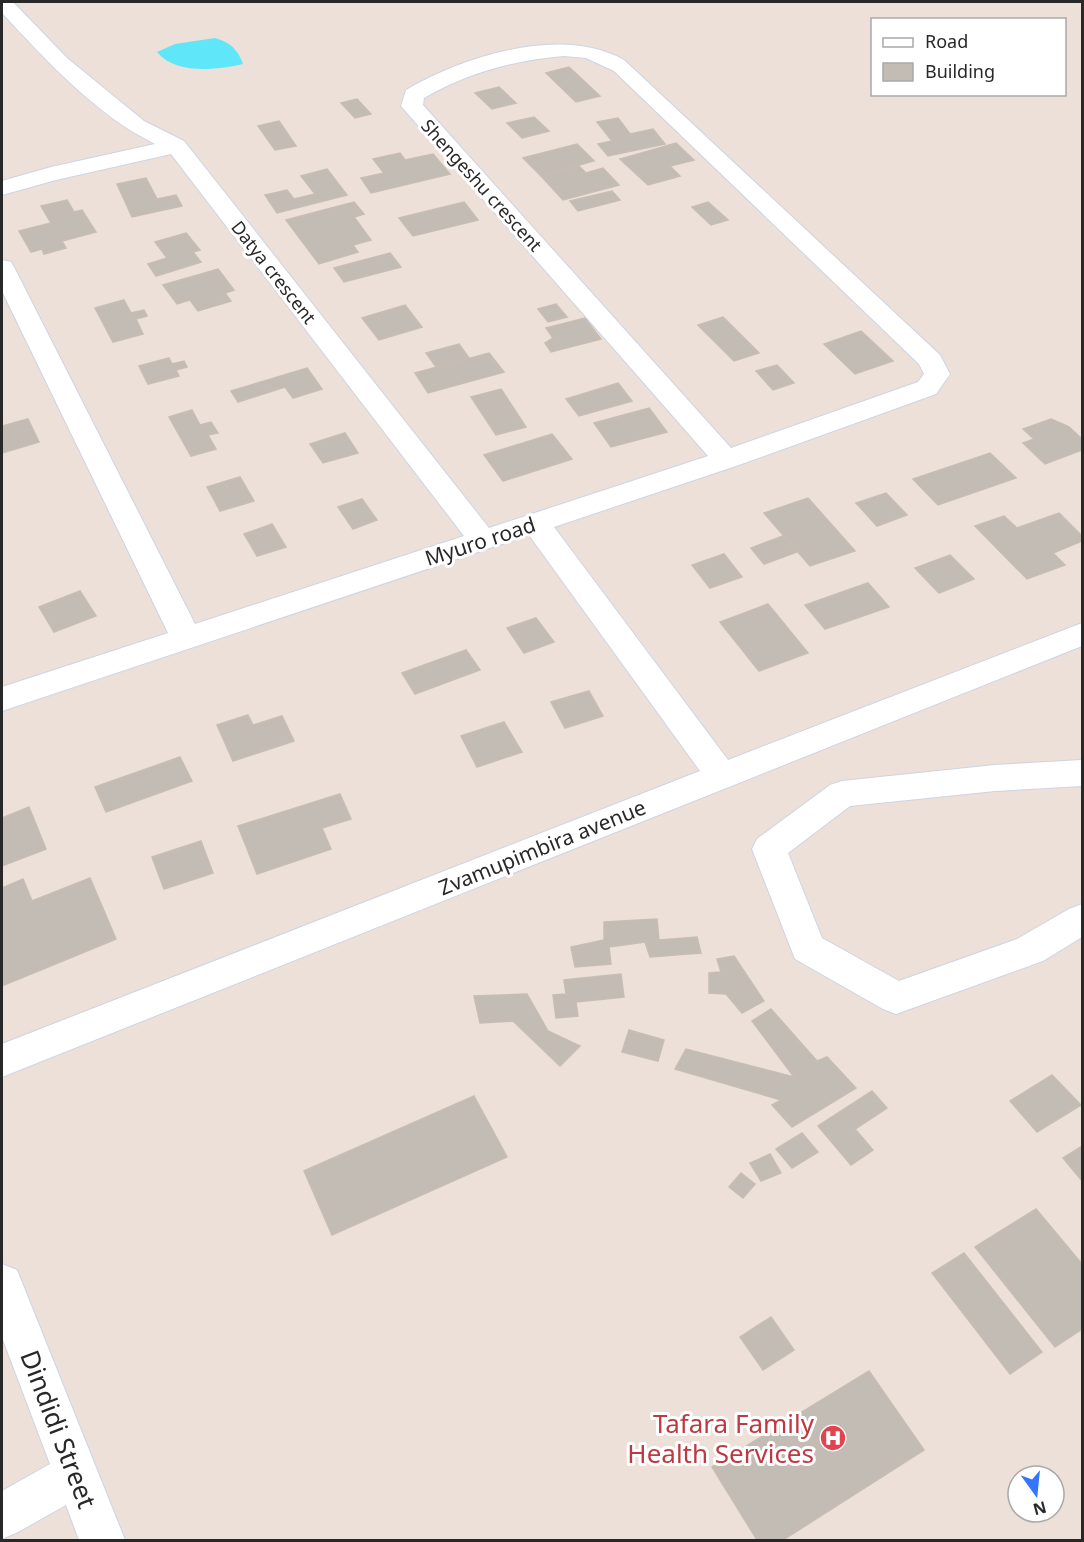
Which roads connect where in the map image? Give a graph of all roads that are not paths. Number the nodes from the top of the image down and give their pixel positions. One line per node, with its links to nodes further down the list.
1 (2, 2): 2 (street)
2 (176, 146): 3 (street); 8 (street, Datya crescent)
3 (2, 188)
4 (2, 267): 10 (street)
5 (931, 361): 6 (street, Myuro road); 6 (street, Shengeshu crescent)
6 (726, 460): 7 (street, Myuro road)
7 (535, 522): 8 (street, Myuro road); 13 (street)
8 (483, 540): 10 (street, Myuro road)
9 (1083, 634): 13 (street, Zvamupimbira avenue)
10 (186, 637): 11 (street, Myuro road)
11 (2, 699)
12 (1083, 773): 14 (street)
13 (721, 776): 15 (street, Zvamupimbira avenue)
14 (1083, 919)
15 (2, 1061)
16 (2, 1284): 17 (street, Dindidi Street)
17 (77, 1474): 18 (street); 19 (street, Dindidi Street)
18 (2, 1516)
19 (102, 1540)

